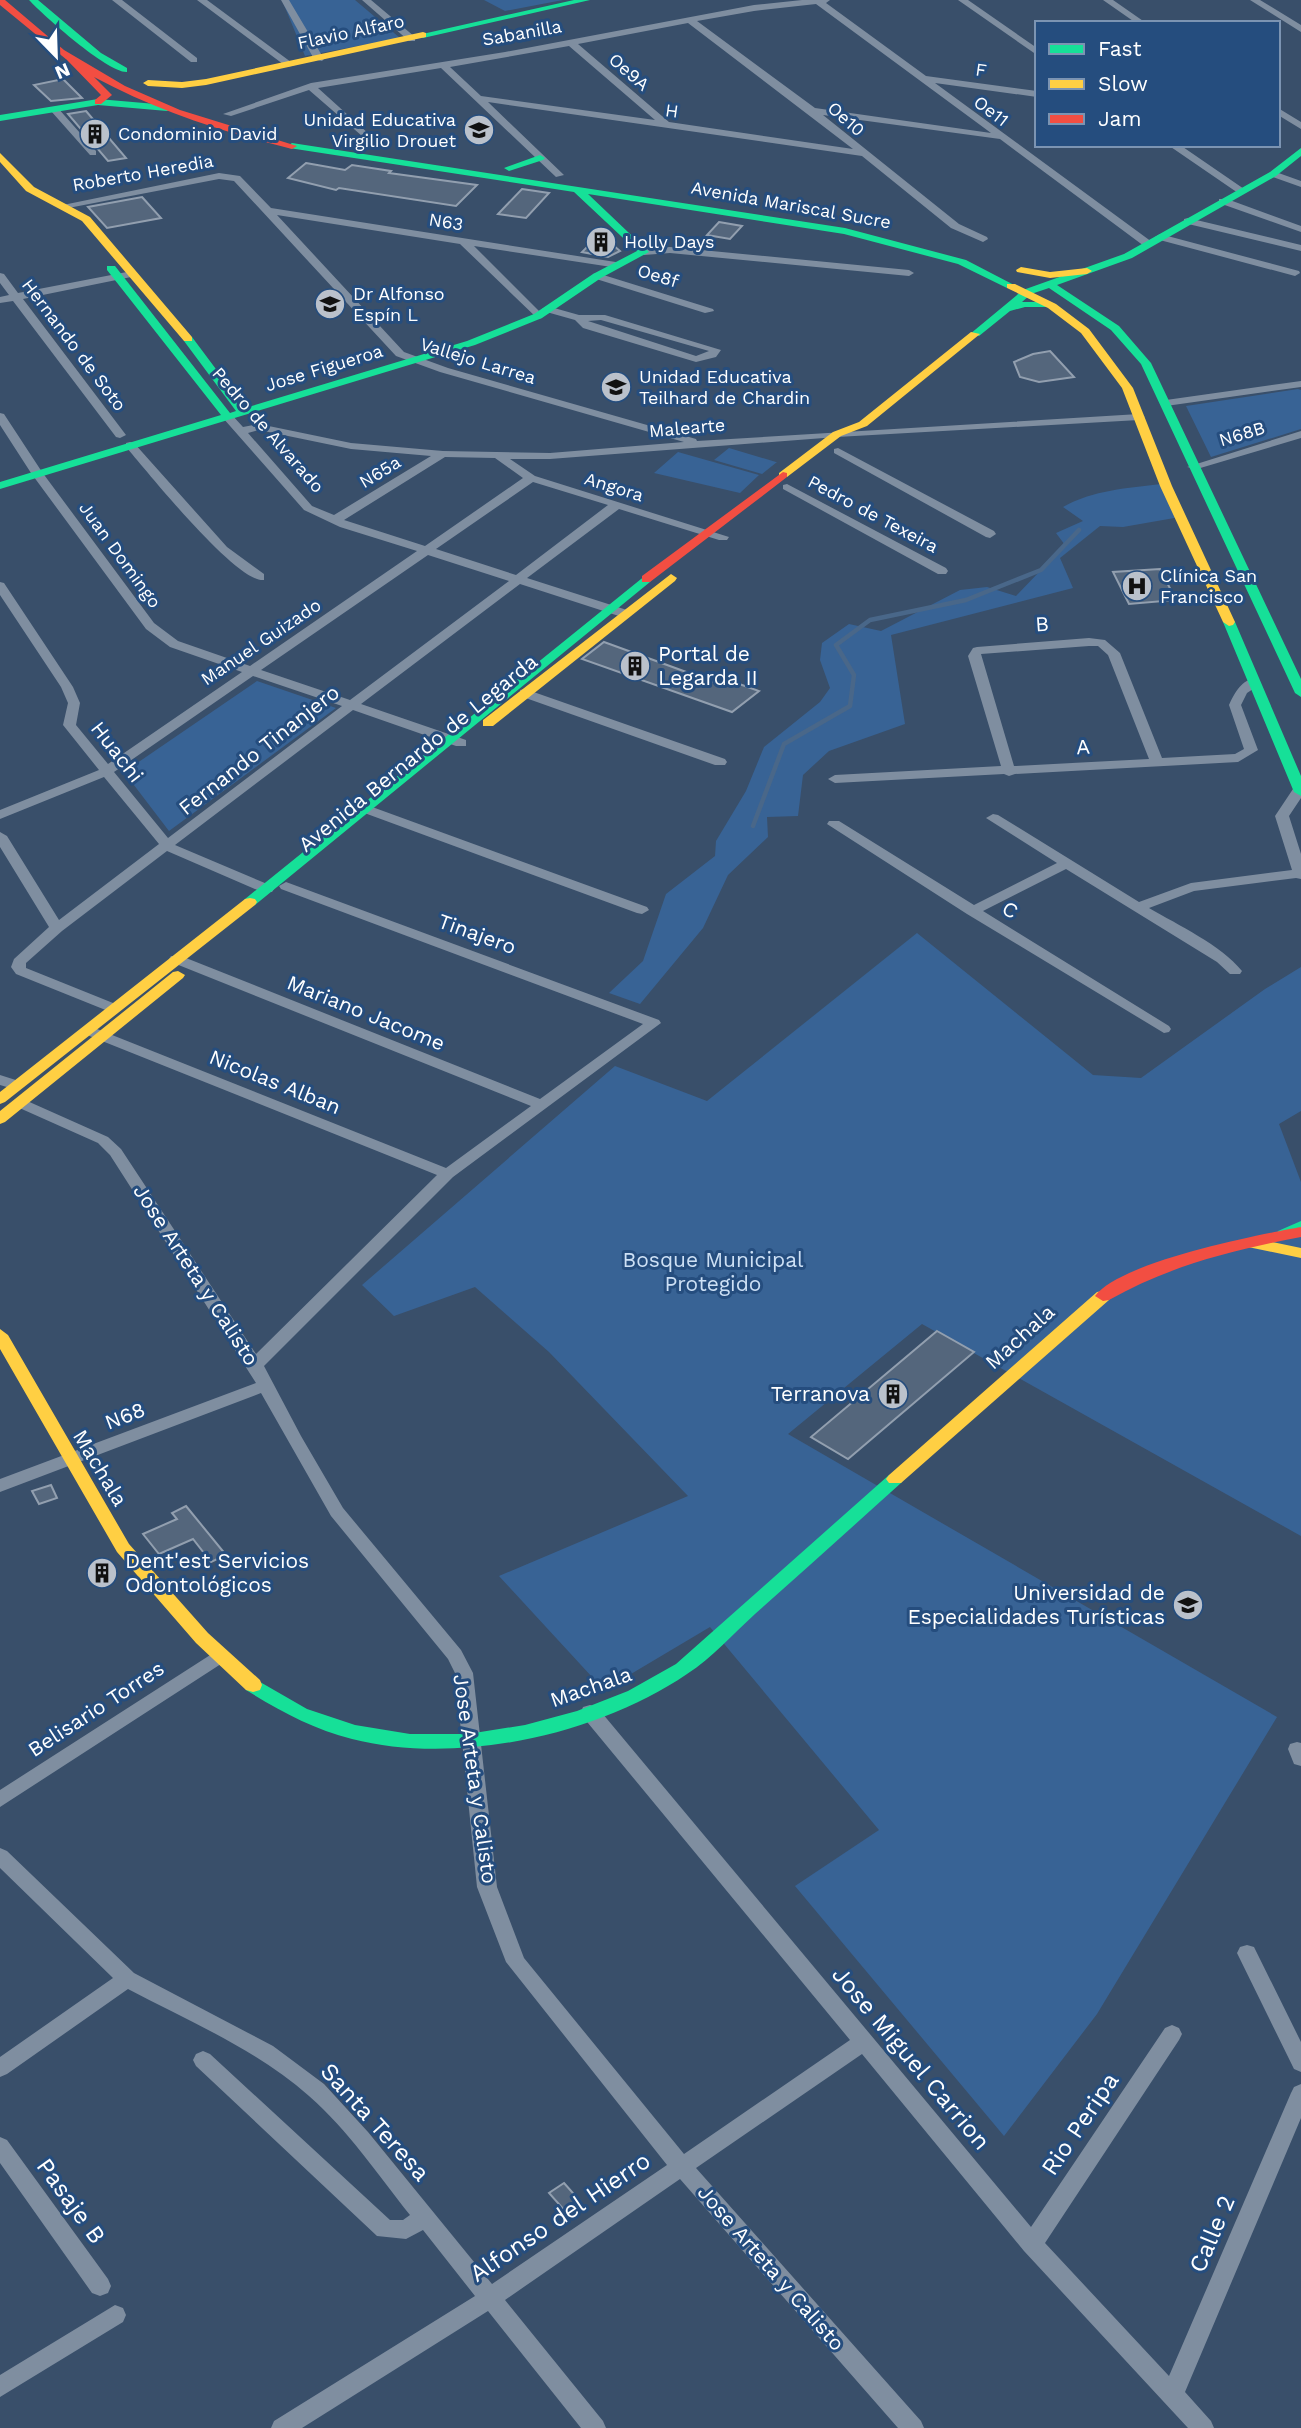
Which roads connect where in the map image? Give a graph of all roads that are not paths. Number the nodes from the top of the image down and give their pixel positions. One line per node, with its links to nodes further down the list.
1 (33, 0): 28 (main road, Avenida Mariscal Sucre)
2 (116, 0): 23 (street)
3 (201, 0): 25 (street)
4 (285, 0): 22 (street)
5 (366, 0): 18 (street)
6 (586, 0): 18 (main road, Flavio Alfaro)
7 (740, 0): 14 (street)
8 (826, 0): 13 (street, Sabanilla)
9 (962, 0): 20 (street)
10 (1107, 0): 16 (street)
11 (1254, 0): 17 (street)
12 (0, 1): 21 (main road, Avenida Mariscal Sucre)
13 (818, 1): 14 (street, Sabanilla); 26 (street, Oe11)
14 (754, 8): 15 (street, Sabanilla)
15 (691, 21): 19 (street, Sabanilla); 36 (street, Oe10)
16 (1139, 21)
17 (1301, 29)
18 (412, 39): 22 (main road, Flavio Alfaro)
19 (570, 42): 24 (street, Sabanilla); 40 (street, Oe9A)
20 (1035, 50)
21 (69, 57): 33 (main road); 35 (main road, Avenida Mariscal Sucre)
22 (319, 59): 25 (main road, Flavio Alfaro)
23 (194, 60)
24 (442, 64): 29 (street, Sabanilla); 31 (street)
25 (290, 65): 27 (main road, Flavio Alfaro)
26 (920, 78): 30 (street, F); 42 (street, Oe11)
27 (206, 82): 28 (main road, Flavio Alfaro); 32 (main road)
28 (148, 83): 32 (main road, Avenida Mariscal Sucre)
29 (312, 86): 38 (street, Sabanilla); 43 (street)
30 (1035, 94)
31 (478, 99): 40 (street, H); 49 (street)
32 (188, 100): 38 (main road, Avenida Mariscal Sucre)
33 (98, 102): 34 (main road); 35 (main road)
34 (54, 108): 39 (main road); 46 (street)
35 (167, 108): 55 (main road, Avenida Mariscal Sucre)
36 (812, 110): 42 (street); 47 (street, Oe10)
37 (1280, 112): 41 (street)
38 (228, 114): 43 (main road, Avenida Mariscal Sucre)
39 (0, 118)
40 (667, 126): 47 (street, H)
41 (1301, 126)
42 (1001, 138): 66 (street, Oe11)
43 (377, 146): 50 (main road, Avenida Mariscal Sucre)
44 (1176, 147): 56 (street)
45 (1301, 151): 51 (main road, Avenida Bernardo de Legarda)
46 (93, 153)
47 (862, 153): 68 (street, Oe10)
48 (0, 156): 60 (main road)
49 (540, 158): 50 (main road); 52 (street)
50 (509, 168): 52 (main road, Avenida Mariscal Sucre)
51 (1273, 174): 54 (street); 56 (main road, Avenida Bernardo de Legarda)
52 (559, 175): 57 (main road, Avenida Mariscal Sucre)
53 (230, 176): 60 (street, Roberto Heredia); 61 (street, Vallejo Larrea)
54 (1301, 184)
55 (576, 189): 57 (main road, Avenida Mariscal Sucre); 70 (main road)
56 (1242, 191): 59 (main road, Avenida Bernardo de Legarda)
57 (630, 192): 58 (main road, Avenida Mariscal Sucre)
58 (678, 199): 63 (main road, Avenida Mariscal Sucre); 81 (main road, Avenida Mariscal Sucre)
59 (1223, 201): 62 (main road, Avenida Bernardo de Legarda); 64 (street)
60 (68, 209): 77 (main road, Pedro de Alvarado)
61 (269, 211): 67 (street, N63); 90 (street, Vallejo Larrea)
62 (1188, 221): 66 (main road, Avenida Bernardo de Legarda); 69 (street)
63 (896, 227)
64 (1301, 229)
65 (945, 239): 68 (main road)
66 (1154, 241): 74 (main road, Avenida Bernardo de Legarda); 76 (street)
67 (465, 243): 72 (street, N63); 88 (street)
68 (985, 247)
69 (1301, 248)
70 (644, 252): 72 (main road, Jose Figueroa); 75 (street, Jose Figueroa)
71 (1004, 262): 73 (main road)
72 (618, 265): 79 (main road, Jose Figueroa)
73 (1021, 270): 74 (main road); 80 (main road)
74 (1087, 271): 80 (main road, Avenida Bernardo de Legarda); 85 (main road)
75 (909, 273)
76 (1295, 273)
77 (126, 275): 82 (street); 93 (main road, Pedro de Alvarado)
78 (0, 276): 82 (street, Hernando de Soto)
79 (597, 276): 87 (street, Oe8f); 88 (main road, Jose Figueroa)
80 (1049, 285): 81 (main road, Avenida Bernardo de Legarda); 85 (main road)
81 (1027, 292): 84 (main road, Avenida Mariscal Sucre); 86 (main road, Avenida Bernardo de Legarda)
82 (17, 296): 83 (street); 102 (street, Hernando de Soto)
83 (0, 300)
84 (1052, 306): 86 (main road); 95 (main road, Avenida Mariscal Sucre)
85 (1085, 307): 92 (main road)
86 (1004, 309): 98 (main road, Avenida Bernardo de Legarda)
87 (709, 311)
88 (542, 313): 89 (street); 90 (main road, Jose Figueroa)
89 (579, 318): 89 (street)
90 (415, 361): 93 (main road, Jose Figueroa); 103 (street, Vallejo Larrea)
91 (1301, 384): 92 (street)
92 (1166, 403): 107 (main road)
93 (235, 414): 96 (street, Pedro de Alvarado); 99 (street, Pedro de Alvarado); 102 (main road, Jose Figueroa)
94 (0, 416): 97 (street, Juan Domingo)
95 (1139, 416): 98 (street); 125 (main road, Avenida Mariscal Sucre)
96 (259, 427): 99 (street, Malearte); 105 (street, Malearte)
97 (4, 428): 108 (street, Juan Domingo)
98 (861, 428): 100 (main road, Avenida Bernardo de Legarda); 104 (main road, Avenida Bernardo de Legarda)
99 (240, 432): 113 (street, Pedro de Alvarado)
100 (837, 433): 103 (street, Malearte); 114 (main road, Avenida Bernardo de Legarda)
101 (1301, 434): 107 (street, N68B)
102 (125, 440): 108 (main road, Jose Figueroa); 119 (street, Hernando de Soto)
103 (704, 444): 106 (street, Malearte)
104 (838, 450): 111 (main road, Avenida Bernardo de Legarda); 115 (street)
105 (443, 454): 106 (street, Malearte); 113 (street, N65a)
106 (500, 457): 109 (street, Angora)
107 (1193, 467): 127 (main road)
108 (37, 473): 110 (main road, Jose Figueroa); 124 (street, Juan Domingo)
109 (531, 478): 112 (street, Angora); 117 (street, Manuel Guizado)
110 (0, 486)
111 (787, 487): 116 (main road, Avenida Bernardo de Legarda); 118 (street, Pedro de Texeira)
112 (615, 506): 114 (street, Angora); 120 (street, Fernando Tinanjero)
113 (335, 520): 117 (street, Pedro de Alvarado)
114 (706, 532): 116 (street, Angora); 122 (main road, Avenida Bernardo de Legarda)
115 (990, 534)
116 (723, 537): 123 (main road, Avenida Bernardo de Legarda)
117 (429, 550): 120 (street, Pedro de Alvarado); 124 (street, Manuel Guizado)
118 (942, 571)
119 (260, 577)
120 (517, 579): 122 (street, Pedro de Alvarado); 128 (street, Fernando Tinanjero)
121 (0, 586): 132 (street, Huachi)
122 (608, 608): 123 (street, Pedro de Alvarado); 129 (main road, Avenida Bernardo de Legarda)
123 (626, 614): 126 (main road, Avenida Bernardo de Legarda)
124 (254, 671): 128 (street, Juan Domingo); 132 (street, Manuel Guizado)
125 (1255, 682): 131 (street, A); 135 (main road, Avenida Mariscal Sucre)
126 (525, 693): 129 (main road, Avenida Bernardo de Legarda); 130 (street)
127 (1301, 693)
128 (352, 704): 129 (street, Juan Domingo); 141 (street, Fernando Tinanjero)
129 (454, 741): 136 (main road, Avenida Bernardo de Legarda)
130 (720, 762)
131 (1158, 764): 133 (street, A); 133 (street, B)
132 (105, 772): 137 (street, Manuel Guizado); 141 (street, Huachi)
133 (1009, 772): 134 (street, A)
134 (835, 779)
135 (1300, 791): 143 (street)
136 (372, 811): 144 (main road, Avenida Bernardo de Legarda); 145 (main road, Avenida Bernardo de Legarda); 147 (street)
137 (0, 815)
138 (993, 818): 142 (street)
139 (834, 824): 148 (street, C)
140 (0, 836): 149 (street)
141 (168, 847): 145 (street, Huachi); 149 (street, Fernando Tinanjero)
142 (1067, 863): 146 (street); 148 (street)
143 (1301, 874): 146 (street)
144 (286, 886): 150 (main road, Avenida Bernardo de Legarda); 160 (street, Tinajero)
145 (267, 888): 150 (main road, Avenida Bernardo de Legarda)
146 (1138, 907): 151 (street)
147 (642, 910)
148 (972, 911): 153 (street, C)
149 (57, 928): 152 (street, Fernando Tinanjero)
150 (183, 962): 152 (main road, Avenida Bernardo de Legarda); 155 (main road, Avenida Bernardo de Legarda); 160 (street, Mariano Jacome)
151 (1235, 971)
152 (113, 1008): 154 (main road, Avenida Bernardo de Legarda)
153 (1164, 1029)
154 (86, 1030): 155 (street, Nicolas Alban); 157 (main road, Avenida Bernardo de Legarda)
155 (104, 1037): 159 (main road, Avenida Bernardo de Legarda); 162 (street, Nicolas Alban)
156 (0, 1080): 157 (street)
157 (17, 1085): 158 (main road, Avenida Bernardo de Legarda)
158 (0, 1099)
159 (20, 1102): 161 (main road, Avenida Bernardo de Legarda); 169 (street, Jose Arteta y Calisto)
160 (541, 1105): 162 (street)
161 (0, 1119)
162 (448, 1174): 169 (street)
163 (1301, 1226): 164 (main road)
164 (1295, 1235): 165 (main road, Machala); 166 (main road, Machala)
165 (1254, 1242): 166 (main road, Machala); 167 (main road)
166 (1233, 1245): 174 (main road, Machala)
167 (1301, 1253)
168 (2, 1341): 171 (main road, Machala)
169 (255, 1365): 170 (street, Jose Arteta y Calisto)
170 (266, 1385): 171 (street, N68); 175 (street, Jose Arteta y Calisto)
171 (70, 1461): 172 (street, N68); 173 (main road, Machala)
172 (0, 1486)
173 (218, 1657): 175 (main road, Machala); 176 (street, Belisario Torres)
174 (590, 1712): 175 (main road, Machala); 181 (street, Jose Miguel Carrion)
175 (471, 1739): 187 (street, Jose Arteta y Calisto)
176 (0, 1800)
177 (0, 1856): 179 (street, Santa Teresa)
178 (1247, 1953): 183 (street)
179 (127, 1979): 184 (street); 188 (street, Santa Teresa)
180 (1172, 2035): 189 (street, Rio Peripa)
181 (863, 2042): 187 (street, Alfonso del Hierro); 189 (street, Jose Miguel Carrion)
182 (203, 2060): 188 (street)
183 (1301, 2063)
184 (0, 2068)
185 (1301, 2093): 194 (street, Calle 2)
186 (0, 2146): 190 (street, Pasaje B)
187 (681, 2166): 191 (street, Alfonso del Hierro); 197 (street, Jose Arteta y Calisto)
188 (425, 2217): 191 (street, Santa Teresa)
189 (1032, 2244): 194 (street, Jose Miguel Carrion)
190 (100, 2286)
191 (490, 2298): 195 (street, Alfonso del Hierro); 196 (street, Santa Teresa)
192 (115, 2315): 193 (street)
193 (0, 2387)
194 (1172, 2396): 198 (street, Jose Miguel Carrion)
195 (282, 2428)
196 (595, 2428)
197 (913, 2428)
198 (1203, 2428)

